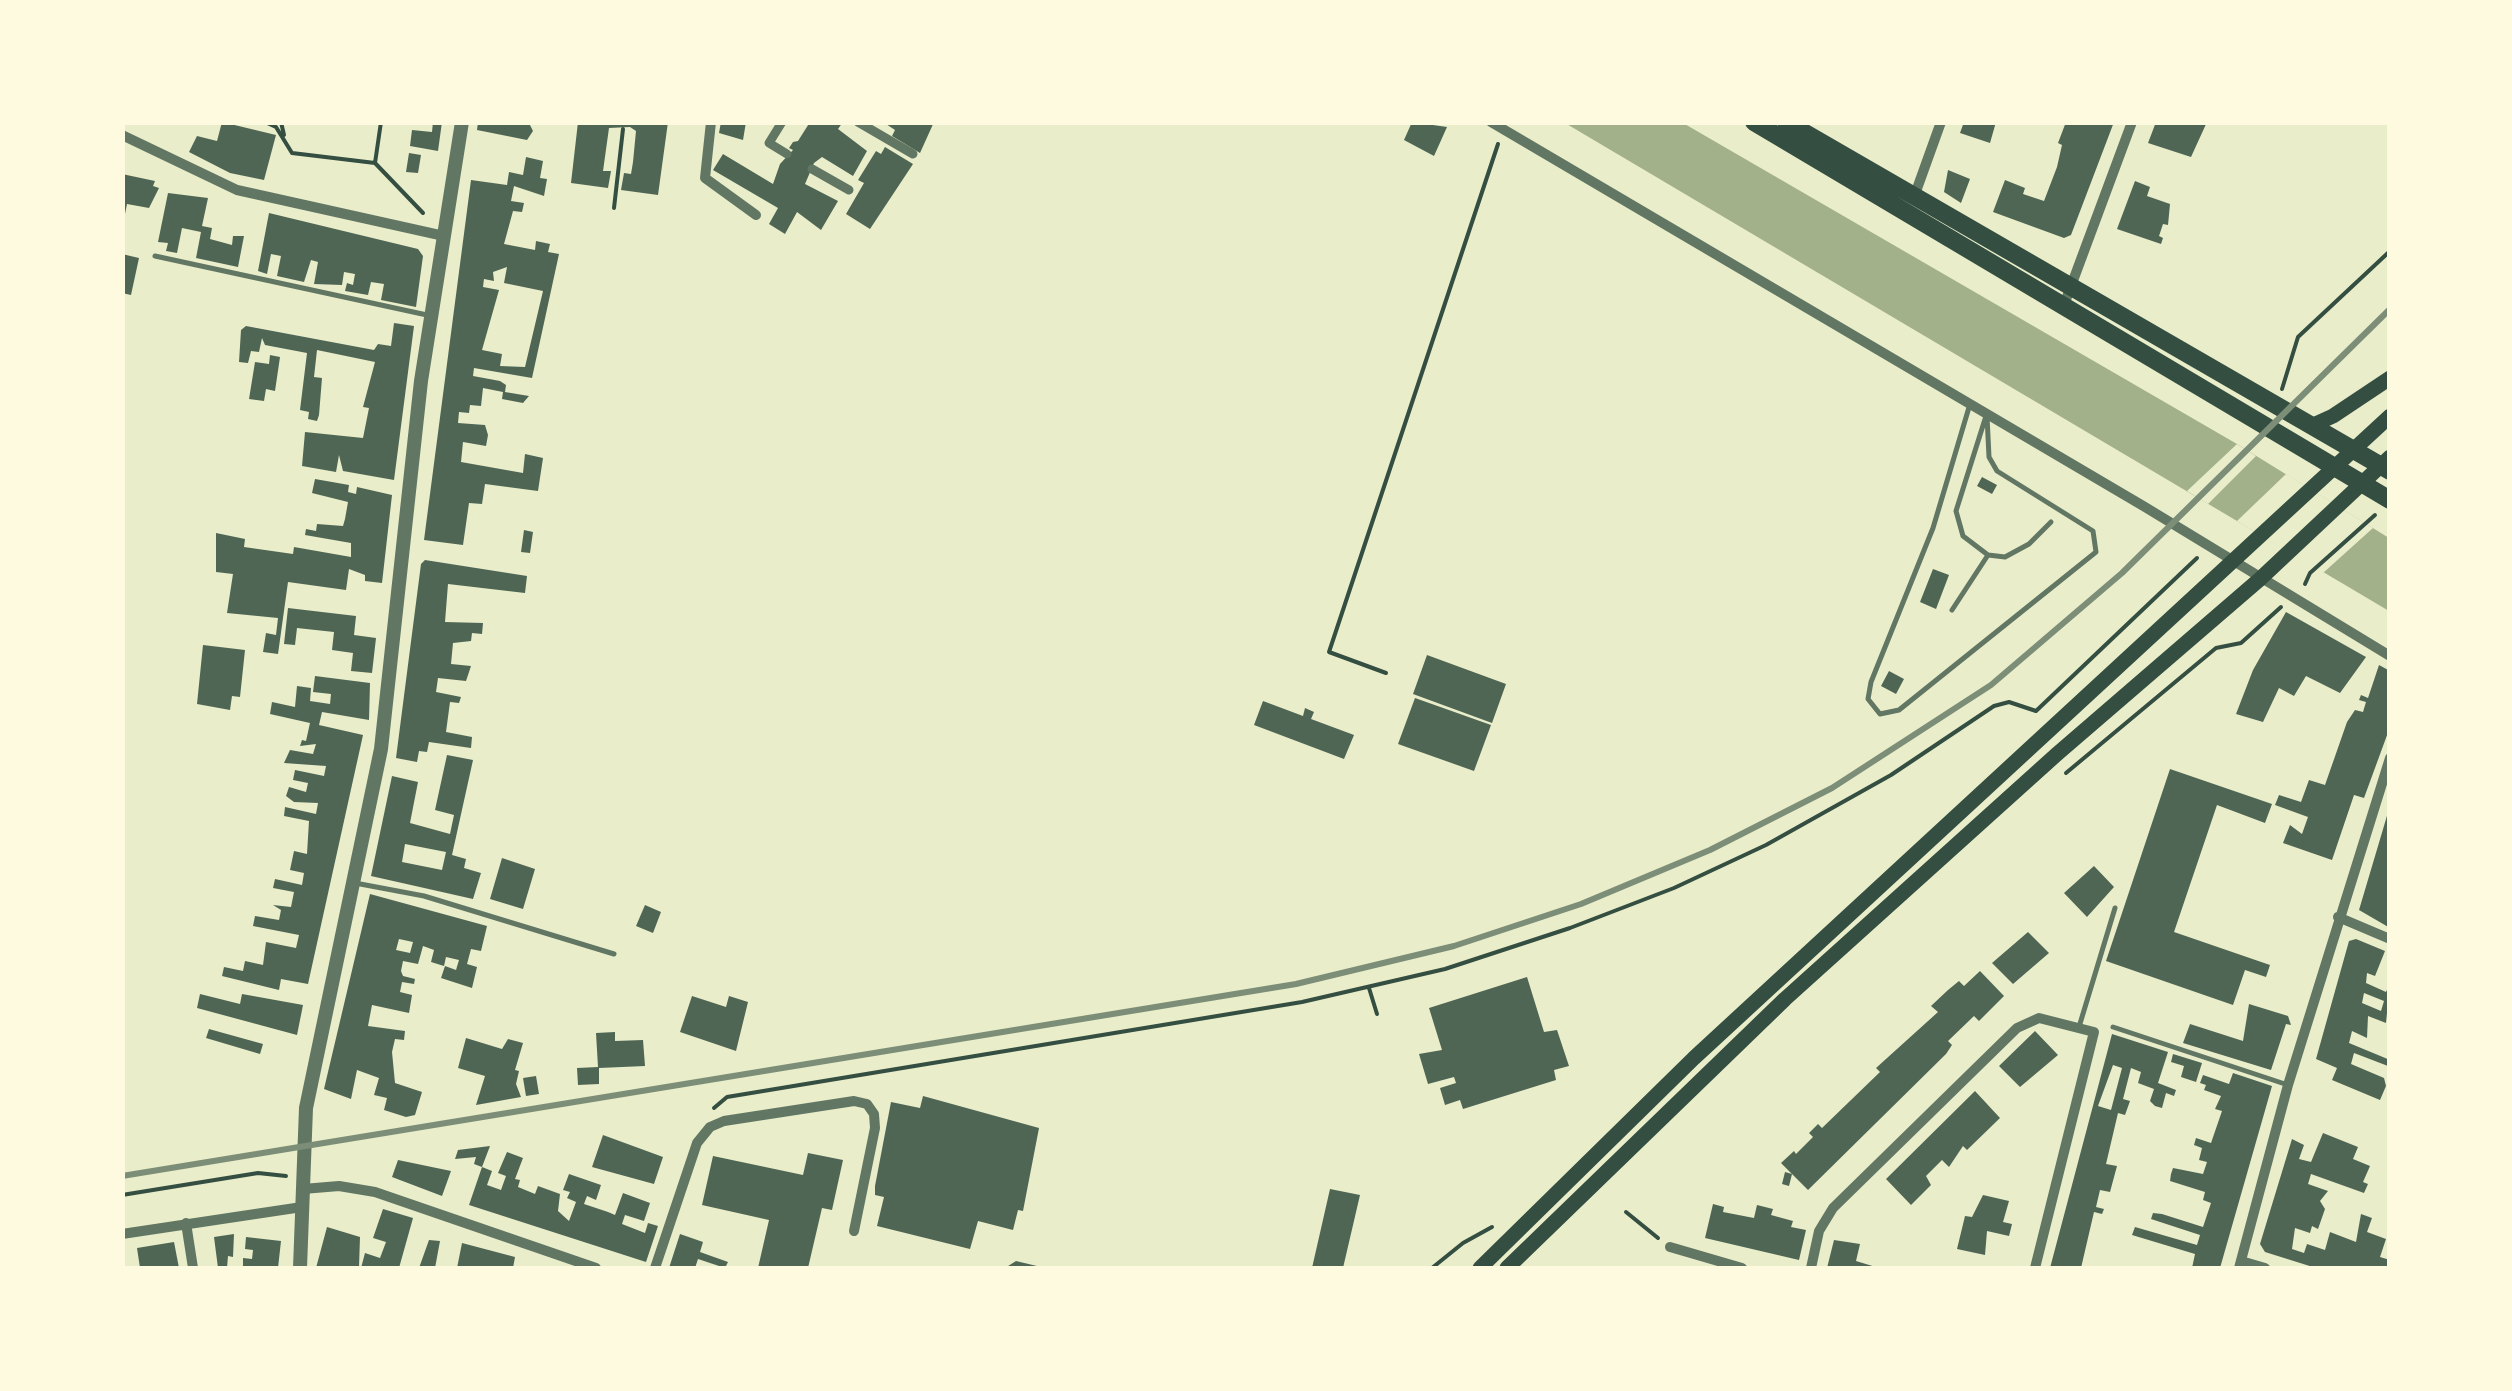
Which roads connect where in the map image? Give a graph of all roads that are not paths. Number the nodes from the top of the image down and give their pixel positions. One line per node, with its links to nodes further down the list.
1 (462, 122): 17 (street)
2 (711, 122): 16 (street)
3 (782, 122): 11 (street)
4 (858, 122): 12 (street)
5 (1491, 122): 22 (street)
6 (1754, 122): 15 (main road)
7 (1786, 122): 15 (main road)
8 (1941, 122): 15 (street)
9 (2132, 122): 19 (street)
10 (122, 136): 17 (street)
11 (788, 154)
12 (914, 154)
13 (812, 169): 14 (street)
14 (848, 190)
15 (1910, 204): 19 (main road)
16 (756, 215)
17 (444, 236): 20 (street)
18 (155, 256): 20 (lane)
19 (2067, 296): 25 (main road); 28 (main road)
20 (430, 316): 38 (street)
21 (2390, 378): 25 (main road)
22 (1970, 404): 23 (street); 23 (lane)
23 (1987, 414): 32 (lane); 33 (street)
24 (2390, 416): 26 (main road)
25 (2311, 426): 26 (main road)
26 (2353, 450): 27 (main road); 28 (main road)
27 (2386, 464): 29 (main road)
28 (2332, 468): 29 (main road); 33 (main road)
29 (2362, 485): 30 (main road); 34 (main road)
30 (2390, 500)
31 (2050, 522): 32 (lane)
32 (1988, 555): 35 (lane)
33 (2233, 562): 34 (street); 58 (main road)
34 (2260, 579): 36 (street); 59 (main road)
35 (1952, 610)
36 (2390, 656)
37 (2390, 758): 40 (street)
38 (352, 882): 42 (lane); 46 (street)
39 (2115, 908): 44 (lane)
40 (2338, 918): 41 (street); 45 (street)
41 (2390, 940)
42 (614, 954)
43 (2112, 1027): 45 (lane)
44 (2079, 1028): 62 (street); 63 (street)
45 (2288, 1085): 53 (street)
46 (303, 1181): 47 (street); 56 (street)
47 (302, 1207): 48 (street); 55 (street)
48 (186, 1224): 50 (street); 54 (street)
49 (854, 1230): 57 (street)
50 (122, 1234)
51 (1670, 1247): 52 (street)
52 (1688, 1255): 60 (street); 61 (street)
53 (2240, 1265): 64 (street)
54 (194, 1268)
55 (300, 1268)
56 (596, 1268)
57 (655, 1268)
58 (1480, 1268)
59 (1507, 1268)
60 (1684, 1268)
61 (1742, 1268)
62 (1810, 1268)
63 (2035, 1268)
64 (2265, 1268)

